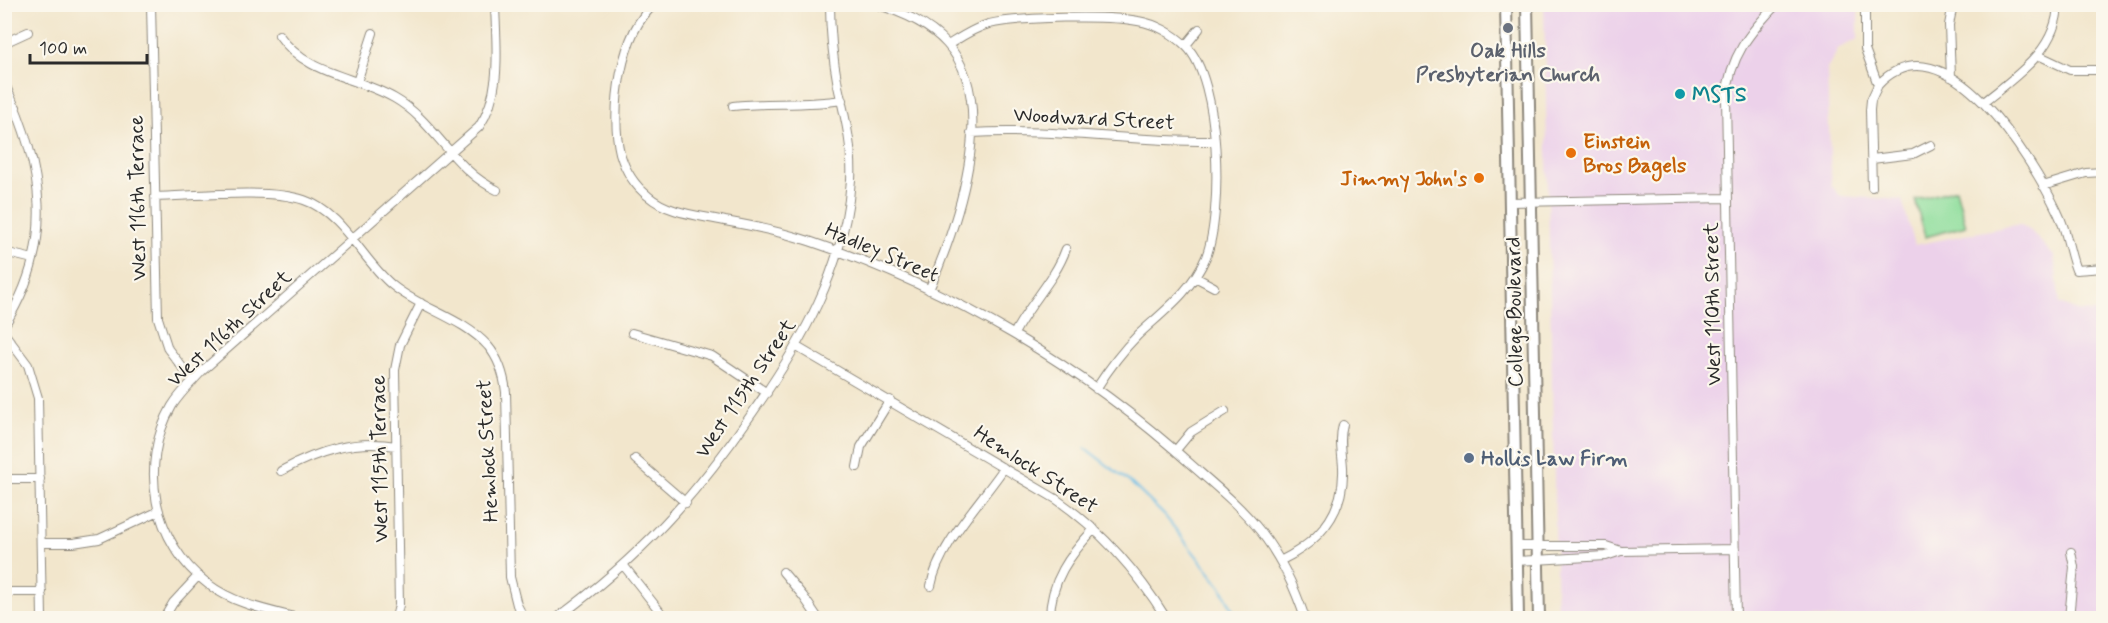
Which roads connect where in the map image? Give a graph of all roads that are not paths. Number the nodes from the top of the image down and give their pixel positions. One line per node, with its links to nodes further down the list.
1 (151, 4): 39 (street, West 116th Terrace)
2 (495, 4): 33 (street, West 116th Street)
3 (655, 4): 45 (street, Hadley Street)
4 (830, 4): 25 (street, West 115th Street)
5 (875, 4): 17 (street)
6 (1506, 4): 41 (main road, College Boulevard)
7 (1527, 4): 42 (main road, College Boulevard)
8 (1777, 4): 40 (street, West 110th Street)
9 (1865, 4): 24 (street)
10 (1953, 4): 21 (street)
11 (2058, 4): 19 (street)
12 (1199, 28): 18 (street)
13 (28, 32): 16 (street)
14 (374, 33): 23 (street)
15 (279, 35): 23 (street)
16 (4, 43)
17 (948, 45): 18 (street); 30 (street)
18 (1186, 45): 31 (street)
19 (2038, 55): 20 (street); 26 (street)
20 (2103, 70)
21 (1951, 77): 24 (street); 26 (street)
22 (4, 82): 28 (street)
23 (357, 82): 33 (street)
24 (1878, 85): 34 (street)
25 (842, 100): 27 (street); 45 (street, West 115th Street)
26 (1984, 102): 36 (street)
27 (734, 106)
28 (16, 107): 29 (street); 47 (street)
29 (4, 112)
30 (971, 133): 31 (street, Woodward Street); 51 (street)
31 (1214, 141): 49 (street)
32 (1931, 145): 34 (street)
33 (452, 153): 38 (street); 43 (street, West 116th Street)
34 (1872, 159): 37 (street)
35 (2103, 172): 36 (street)
36 (2043, 186): 48 (street)
37 (1872, 187)
38 (497, 190)
39 (155, 197): 43 (street, Hemlock Street); 58 (street, West 116th Terrace)
40 (1728, 198): 42 (street); 78 (street, West 110th Street)
41 (1511, 202): 42 (street); 76 (main road, College Boulevard)
42 (1531, 202): 77 (main road, College Boulevard)
43 (352, 240): 52 (street, Hemlock Street); 58 (street, West 116th Street)
44 (1066, 249): 56 (street)
45 (838, 251): 51 (street, Hadley Street); 57 (street, West 115th Street)
46 (4, 252): 47 (street)
47 (33, 259): 53 (street)
48 (2103, 268)
49 (1195, 277): 50 (street); 59 (street)
50 (1214, 288)
51 (929, 290): 56 (street, Hadley Street)
52 (421, 303): 64 (street, West 115th Terrace); 94 (street, Hemlock Street)
53 (4, 326)
54 (4, 333): 71 (street)
55 (632, 333): 60 (street)
56 (1014, 334): 59 (street, Hadley Street)
57 (797, 347): 60 (street, West 115th Street); 61 (street, Hemlock Street)
58 (193, 381): 73 (street, West 116th Street)
59 (1096, 388): 65 (street, Hadley Street)
60 (767, 393): 72 (street, West 115th Street)
61 (890, 400): 67 (street); 68 (street, Hemlock Street)
62 (1225, 411): 65 (street)
63 (1343, 425): 82 (street)
64 (396, 447): 69 (street); 93 (street, West 115th Terrace)
65 (1176, 450): 82 (street, Hadley Street)
66 (635, 459): 72 (street)
67 (857, 467)
68 (1004, 468): 74 (street, Hemlock Street); 87 (street)
69 (281, 471)
70 (4, 479): 71 (street)
71 (40, 479): 75 (street)
72 (686, 503): 84 (street, West 115th Street)
73 (159, 511): 75 (street); 86 (street, West 116th Street)
74 (1094, 529): 98 (street); 99 (street, Hemlock Street)
75 (41, 543): 89 (street)
76 (1516, 546): 77 (street); 83 (main road, College Boulevard)
77 (1537, 546): 79 (street); 81 (main road, College Boulevard)
78 (1735, 549): 79 (street); 103 (street, West 110th Street)
79 (1621, 551): 81 (street)
80 (2071, 552): 104 (street)
81 (1538, 560): 83 (street); 102 (main road, College Boulevard)
82 (1280, 561): 100 (street, Hadley Street)
83 (1516, 561): 101 (main road, College Boulevard)
84 (624, 566): 95 (street, West 115th Street); 96 (street)
85 (783, 572): 97 (street)
86 (198, 576): 91 (street); 92 (street, West 116th Street)
87 (931, 586)
88 (4, 592): 89 (street)
89 (42, 592): 90 (street)
90 (42, 618)
91 (164, 618)
92 (298, 618)
93 (396, 618)
94 (524, 618)
95 (557, 618)
96 (665, 618)
97 (818, 618)
98 (1050, 618)
99 (1166, 618)
100 (1305, 618)
101 (1518, 618)
102 (1539, 618)
103 (1736, 618)
104 (2068, 618)

